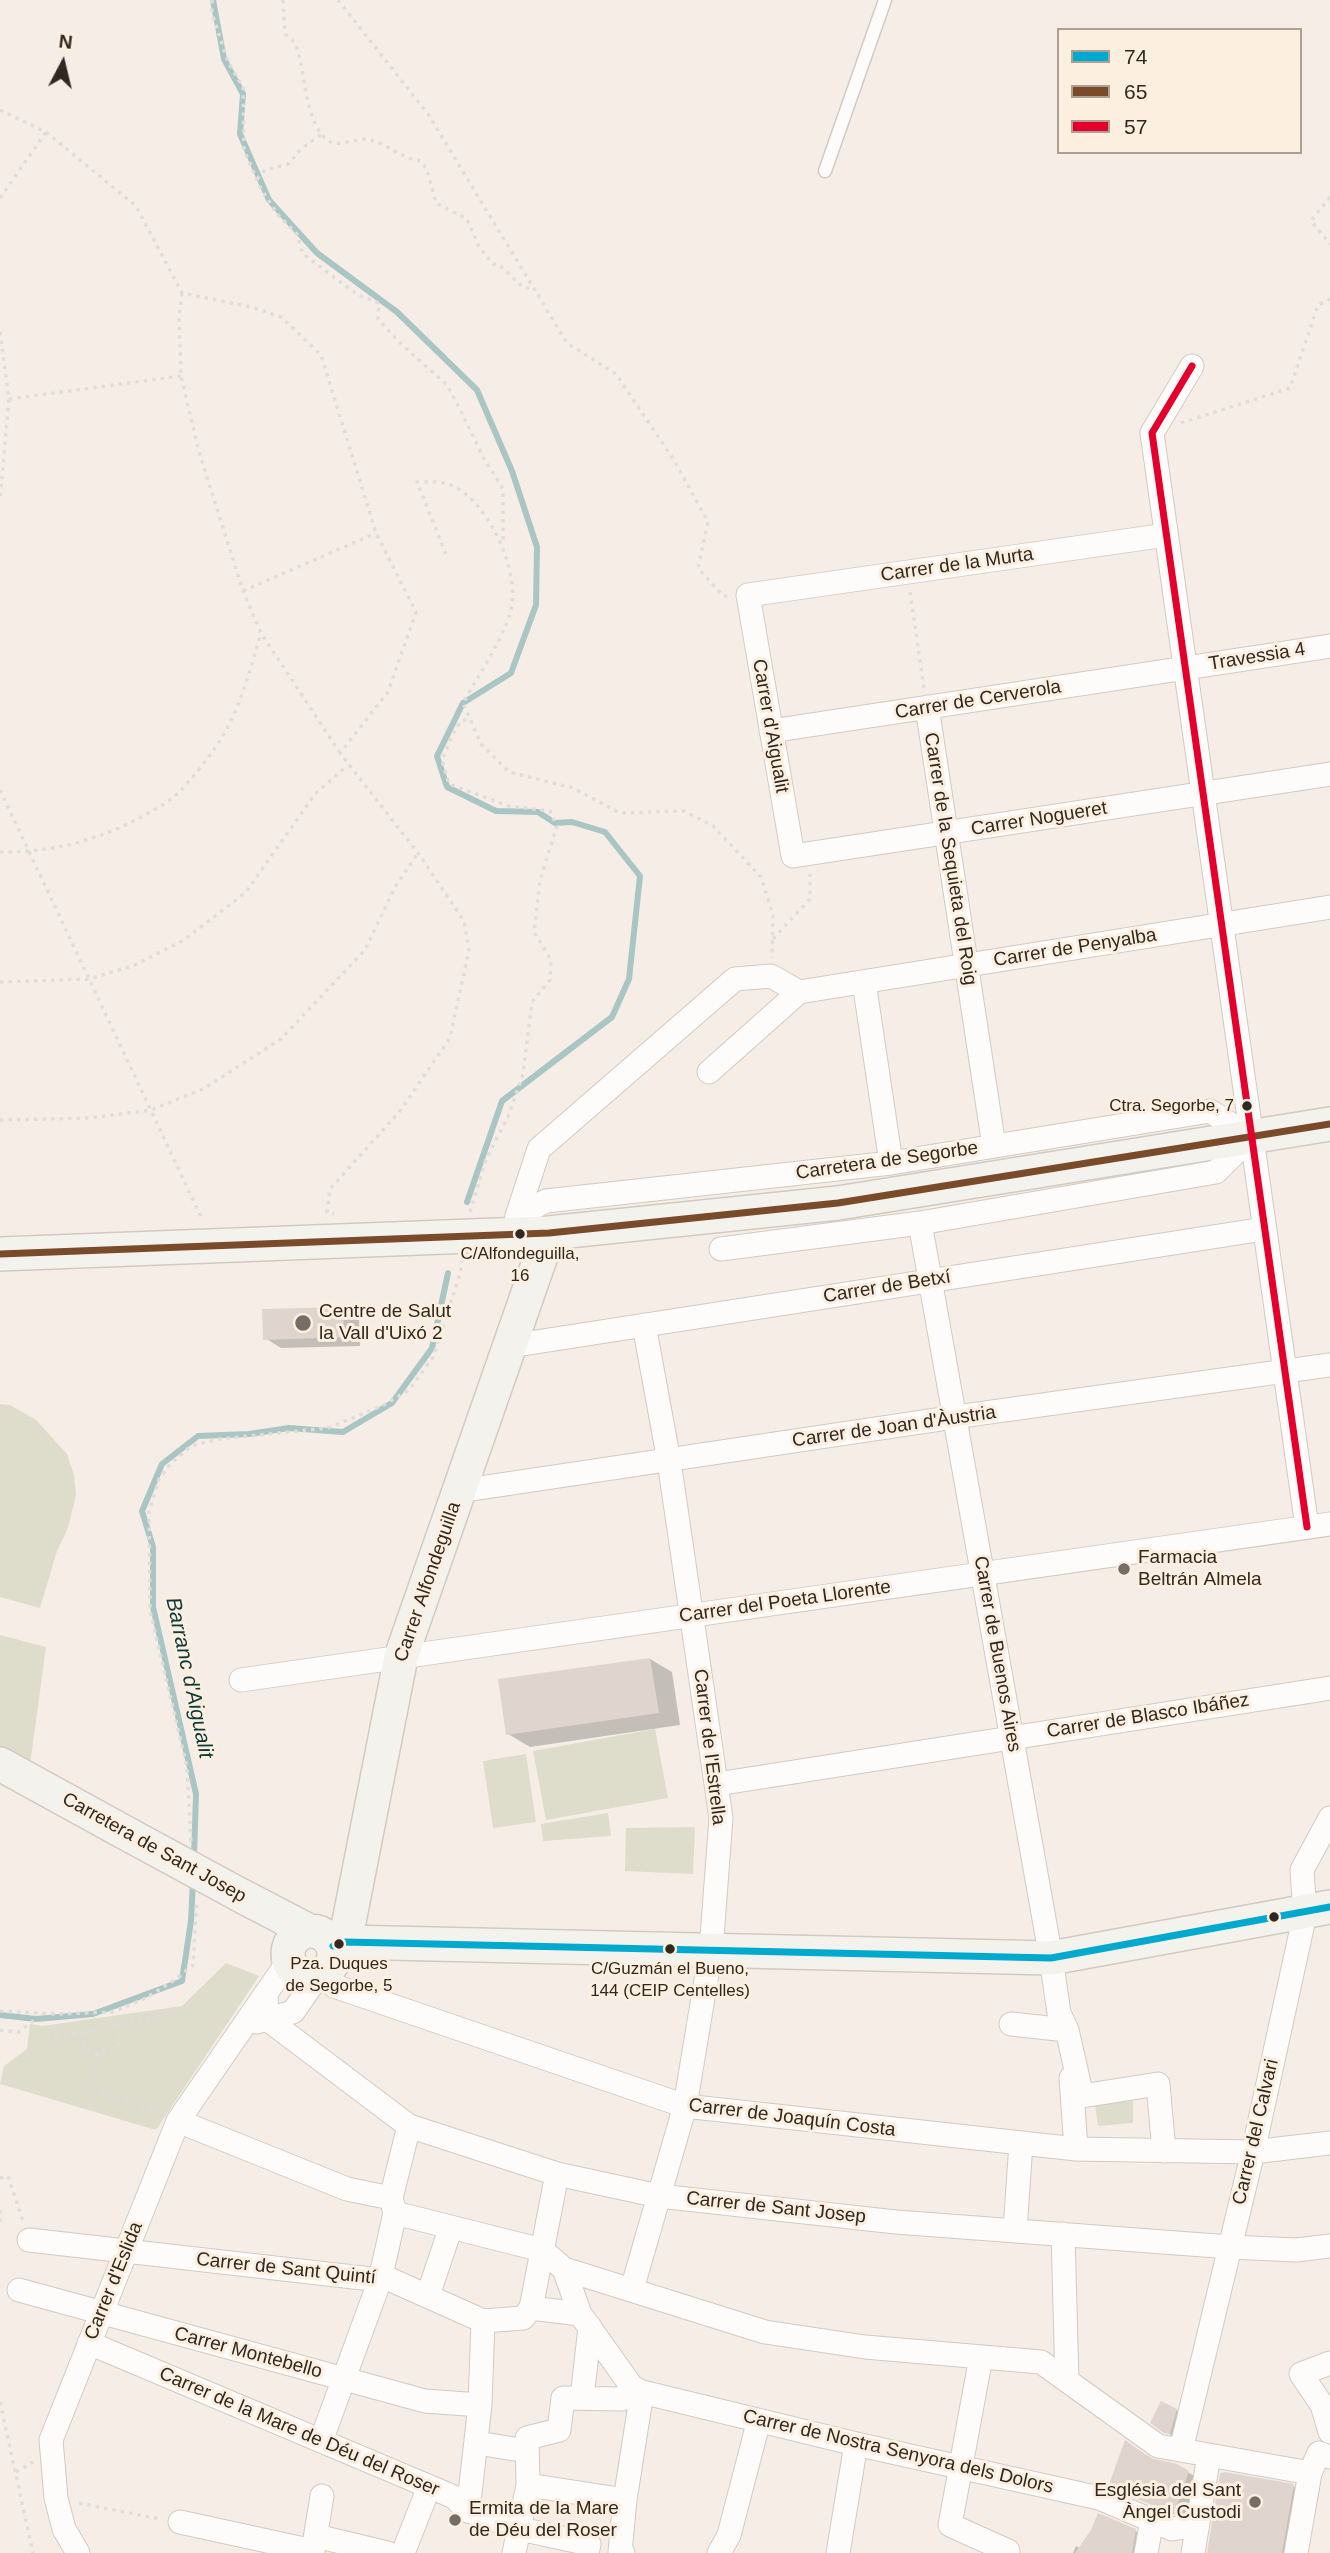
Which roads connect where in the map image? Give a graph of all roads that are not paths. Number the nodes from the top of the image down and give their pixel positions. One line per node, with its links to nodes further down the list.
1 (885, 0): 2 (lane)
2 (825, 171)
3 (1192, 366): 4 (street)
4 (1166, 535): 5 (street, Carrer de la Murta); 7 (street)
5 (748, 595): 9 (street, Carrer d'Aigualit)
6 (1330, 646): 7 (street, Travessia 4)
7 (1185, 668): 8 (street, Carrer de Cerverola); 11 (street)
8 (927, 707): 9 (street, Carrer de Cerverola); 12 (street, Carrer de la Sequieta del Roig)
9 (771, 731): 13 (street, Carrer d'Aigualit)
10 (1330, 774): 11 (street, Carrer Nogueret)
11 (1202, 794): 12 (street, Carrer Nogueret); 15 (street)
12 (946, 833): 13 (street, Carrer Nogueret); 16 (street, Carrer de la Sequieta del Roig)
13 (799, 855)
14 (1330, 907): 15 (street, Carrer de Penyalba)
15 (1221, 925): 16 (street, Carrer de Penyalba); 21 (street)
16 (967, 965): 17 (street, Carrer de Penyalba); 22 (street, Carrer de la Sequieta del Roig)
17 (864, 982): 18 (street, Carrer de Penyalba); 23 (street)
18 (799, 992): 19 (street); 25 (street)
19 (709, 1072)
20 (1330, 1124): 21 (street, Carretera de Segorbe)
21 (1251, 1137): 22 (street, Carretera de Segorbe); 24 (street); 26 (street); 27 (street, Carretera de Segorbe)
22 (994, 1146): 23 (street, Carretera de Segorbe)
23 (891, 1163): 25 (street, Carretera de Segorbe)
24 (920, 1223): 28 (street); 30 (street, Carrer de Buenos Aires)
25 (516, 1226): 27 (street, Carretera de Segorbe); 29 (street)
26 (1264, 1229): 30 (street, Carrer de Betxí); 34 (street)
27 (549, 1233): 32 (street, Carrer Alfondeguilla)
28 (721, 1249)
29 (0, 1254)
30 (931, 1280): 31 (street, Carrer de Betxí); 35 (street, Carrer de Buenos Aires)
31 (644, 1325): 32 (street, Carrer de Betxí); 36 (street, Carrer de l'Estrella)
32 (510, 1346): 37 (street, Carrer Alfondeguilla)
33 (1330, 1365): 34 (street, Carrer de Joan d'Àustria)
34 (1284, 1372): 35 (street, Carrer de Joan d'Àustria); 39 (street)
35 (955, 1417): 36 (street, Carrer de Joan d'Àustria); 40 (street, Carrer de Buenos Aires)
36 (669, 1461): 37 (street, Carrer de Joan d'Àustria); 41 (street, Carrer de l'Estrella)
37 (458, 1491): 42 (street, Carrer Alfondeguilla)
38 (1330, 1524): 39 (street, Carrer del Poeta Llorente)
39 (1307, 1527): 40 (street, Carrer del Poeta Llorente)
40 (983, 1574): 41 (street, Carrer del Poeta Llorente); 45 (street, Carrer de Buenos Aires)
41 (692, 1615): 42 (street, Carrer del Poeta Llorente); 47 (street, Carrer de l'Estrella)
42 (401, 1657): 43 (street, Carrer del Poeta Llorente); 51 (street, Carrer Alfondeguilla)
43 (241, 1679)
44 (1330, 1688): 45 (street, Carrer de Blasco Ibáñez)
45 (1012, 1738): 47 (street, Carrer de Blasco Ibáñez); 52 (street, Carrer de Buenos Aires)
46 (0, 1765): 51 (street, Carretera de Sant Josep, bridge)
47 (717, 1784): 50 (street, Carrer de l'Estrella)
48 (1330, 1818): 49 (street, Carrer del Calvari)
49 (1317, 1910): 52 (street); 66 (street, Carrer del Calvari)
50 (711, 1950): 51 (street); 52 (street); 59 (street, Carrer de l'Estrella)
51 (325, 1954): 53 (street); 55 (street); 59 (street, Carrer de Joaquín Costa)
52 (1051, 1958): 58 (street, Carrer de Buenos Aires)
53 (289, 1960): 54 (street, Carrer d'Eslida)
54 (266, 1993): 55 (street); 57 (street, Carrer d'Eslida)
55 (267, 2019): 57 (street); 61 (street, Carrer de Sant Josep)
56 (1011, 2024): 58 (street)
57 (243, 2026): 60 (street, Carrer d'Eslida)
58 (1067, 2030): 64 (street); 65 (street)
59 (685, 2106): 62 (street, Carrer de Joaquín Costa); 68 (street, Carrer de l'Estrella)
60 (178, 2121): 69 (street); 77 (street, Carrer d'Eslida)
61 (409, 2126): 67 (street, Carrer de Sant Josep); 69 (street)
62 (1021, 2143): 64 (street, Carrer de Joaquín Costa); 71 (street)
63 (1330, 2143): 66 (street)
64 (1076, 2150): 65 (street, Carrer de Joaquín Costa)
65 (1164, 2151): 66 (street)
66 (1253, 2152): 75 (street, Carrer del Calvari)
67 (557, 2174): 68 (street, Carrer de Sant Josep); 76 (street)
68 (659, 2196): 71 (street, Carrer de Sant Josep); 81 (street, Carrer de l'Estrella)
69 (393, 2205): 70 (street); 79 (street)
70 (451, 2227): 76 (street); 82 (street)
71 (1015, 2231): 72 (street, Carrer de Sant Josep)
72 (1063, 2234): 75 (street, Carrer de Sant Josep); 91 (street)
73 (29, 2240): 77 (street, Carrer de Sant Quintí)
74 (1330, 2246): 75 (street, Carrer de Sant Josep)
75 (1230, 2247): 100 (street, Carrer del Calvari)
76 (542, 2250): 78 (street); 83 (street)
77 (126, 2251): 79 (street, Carrer de Sant Quintí); 84 (street, Carrer d'Eslida)
78 (564, 2269): 81 (street); 86 (street)
79 (380, 2280): 82 (street, Carrer de Sant Quintí); 90 (street)
80 (19, 2290): 84 (street, Carrer Montebello)
81 (632, 2290): 88 (street)
82 (428, 2295): 85 (street, Carrer de Sant Quintí)
83 (531, 2308): 85 (street, Carrer de Sant Quintí); 86 (street)
84 (101, 2313): 87 (street, Carrer d'Eslida); 90 (street, Carrer Montebello)
85 (483, 2321): 94 (street)
86 (585, 2321): 92 (street); 93 (street)
87 (89, 2343): 97 (street, Carrer de la Mare de Déu del Roser); 118 (street, Carrer d'Eslida)
88 (981, 2357): 91 (street); 104 (street)
89 (1330, 2363): 96 (street)
90 (345, 2379): 94 (street, Carrer Montebello); 97 (street)
91 (1067, 2381): 100 (street)
92 (637, 2389): 93 (street); 95 (street, Carrer de Nostra Senyora dels Dolors); 109 (street)
93 (573, 2398): 101 (street)
94 (480, 2405): 98 (street)
95 (759, 2420): 99 (street, Carrer de Nostra Senyora dels Dolors); 122 (street)
96 (1330, 2432)
97 (321, 2441): 107 (street, Carrer de la Mare de Déu del Roser)
98 (477, 2443): 101 (street); 110 (street)
99 (856, 2444): 104 (street, Carrer de Nostra Senyora dels Dolors); 123 (street)
100 (1181, 2450): 102 (street)
101 (527, 2451): 106 (street)
102 (1209, 2455): 105 (street); 113 (street)
103 (1330, 2457): 105 (street)
104 (961, 2466): 111 (street, Carrer de Nostra Senyora dels Dolors); 124 (street)
105 (1310, 2473): 127 (street)
106 (528, 2485): 109 (street); 114 (street)
107 (429, 2487): 110 (street, Carrer de la Mare de Déu del Roser); 120 (street)
108 (322, 2497): 115 (street)
109 (625, 2500): 117 (street)
110 (468, 2511): 114 (street, Carrer de la Mare de Déu del Roser)
111 (1152, 2520): 113 (street, Carrer de Nostra Senyora dels Dolors); 125 (street)
112 (180, 2522): 115 (street)
113 (1197, 2525): 126 (street)
114 (520, 2529): 116 (street, Carrer de la Mare de Déu del Roser); 121 (street)
115 (314, 2543): 119 (street)
116 (588, 2548)
117 (622, 2552)
118 (78, 2553)
119 (387, 2553)
120 (403, 2553)
121 (514, 2553)
122 (719, 2553)
123 (838, 2553)
124 (1008, 2553)
125 (1146, 2553)
126 (1193, 2553)
127 (1296, 2553)

